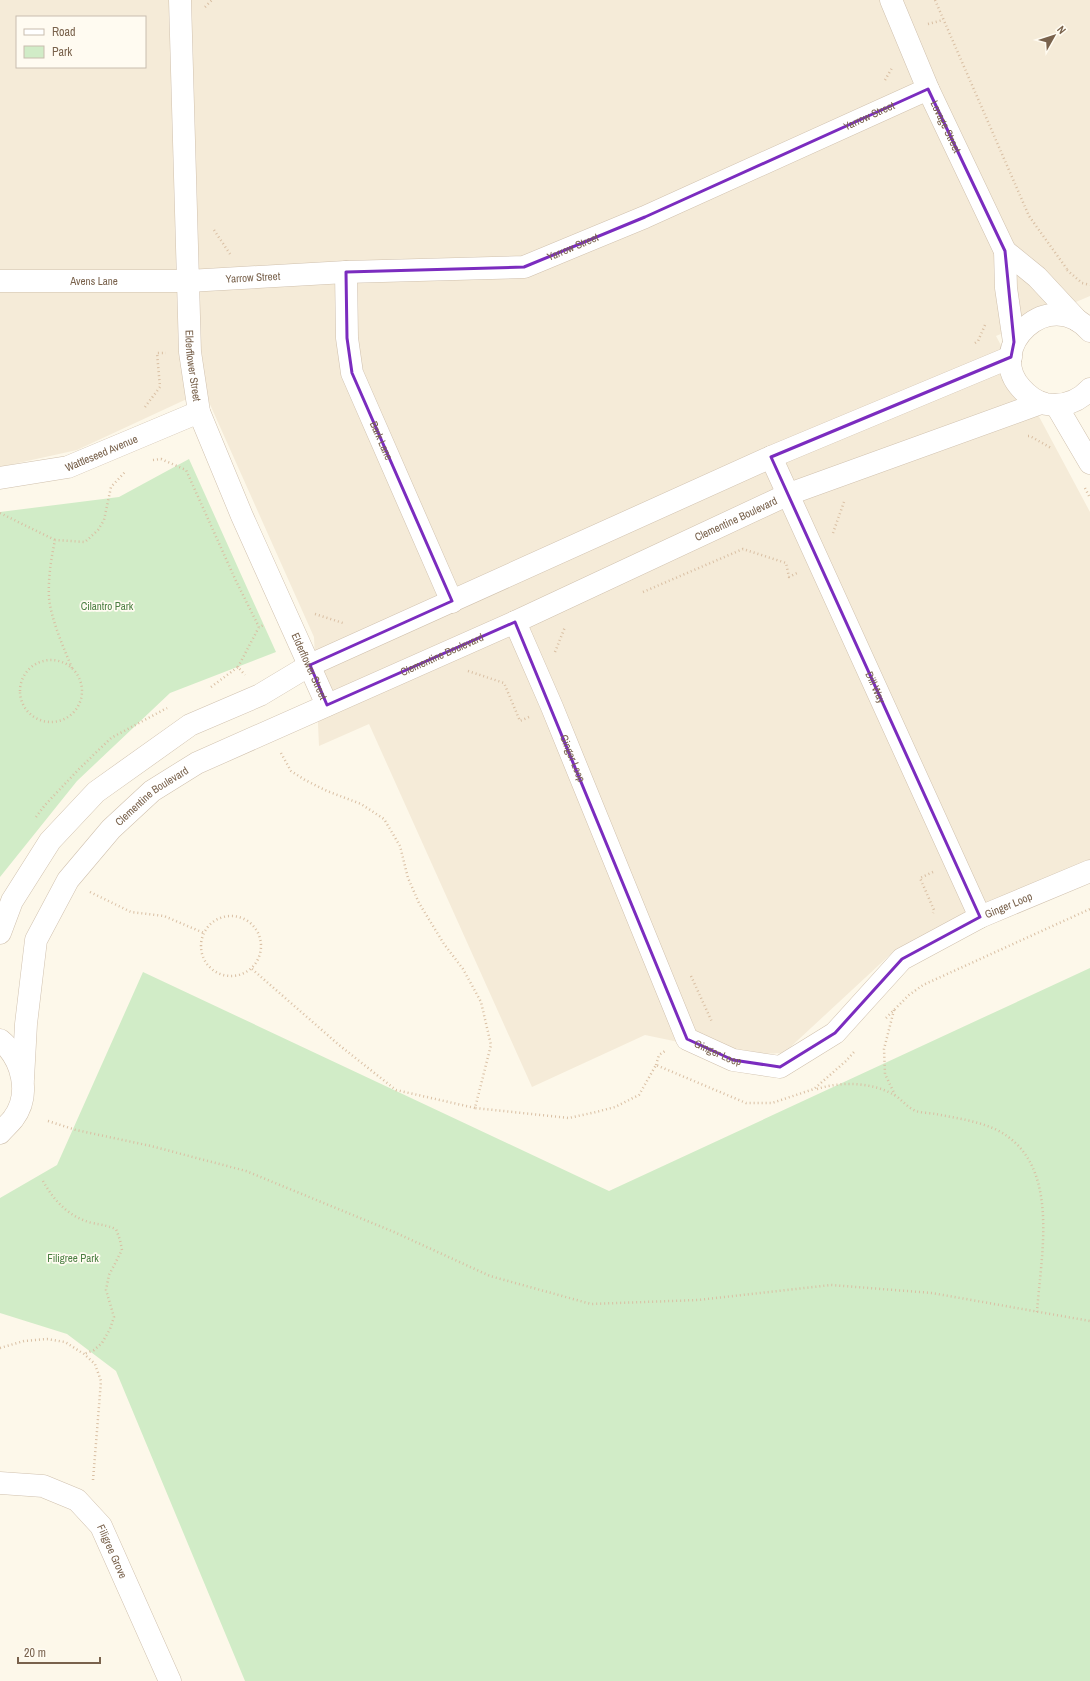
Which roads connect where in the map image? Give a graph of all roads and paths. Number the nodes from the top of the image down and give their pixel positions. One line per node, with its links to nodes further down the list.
1 (180, 0): 18 (street, Elderflower Street)
2 (212, 0): 5 (path)
3 (891, 0): 7 (street, Lovage Street)
4 (935, 0): 6 (path)
5 (203, 9)
6 (943, 20): 7 (path); 14 (path)
7 (903, 32): 10 (street, Lovage Street)
8 (890, 61): 9 (path)
9 (885, 81)
10 (928, 89): 12 (street, Lovage Street); 15 (street, Yarrow Street)
11 (213, 224): 13 (path)
12 (1005, 251): 16 (street, Lovage Street); 23 (street, Lovage Street)
13 (232, 257)
14 (1067, 270): 16 (path); 19 (path)
15 (346, 272): 18 (street, Yarrow Street); 42 (street, Bark Lane)
16 (1039, 280): 21 (street, Lovage Street)
17 (0, 281): 18 (street, Avens Lane)
18 (188, 281): 24 (street, Elderflower Street)
19 (1090, 285)
20 (987, 320): 22 (path)
21 (1087, 327): 23 (street)
22 (972, 345)
23 (1012, 350): 26 (street, Lovage Street); 31 (street)
24 (190, 352): 27 (path); 28 (street, Elderflower Street)
25 (1090, 389): 26 (street, Clementine Boulevard)
26 (1048, 404): 33 (street); 36 (street, Clementine Boulevard)
27 (139, 410)
28 (199, 412): 35 (street, Wattleseed Avenue); 48 (street, Elderflower Street)
29 (1023, 436): 30 (path)
30 (1055, 450)
31 (771, 457): 36 (street, Dill Way); 42 (street)
32 (149, 461): 49 (path)
33 (1090, 463)
34 (130, 469): 39 (path)
35 (0, 478)
36 (789, 494): 40 (street, Dill Way); 44 (street, Clementine Boulevard)
37 (844, 502): 40 (path)
38 (0, 513): 39 (path)
39 (55, 540): 50 (path)
40 (820, 562): 41 (path); 55 (street, Dill Way)
41 (637, 595)
42 (452, 602): 48 (street)
43 (313, 609): 45 (path)
44 (515, 622): 52 (street, Clementine Boulevard); 53 (street, Ginger Loop)
45 (344, 623)
46 (565, 626): 47 (path)
47 (553, 656)
48 (310, 665): 52 (street, Elderflower Street); 61 (street)
49 (238, 667)
50 (72, 668): 50 (path)
51 (462, 674): 53 (path)
52 (327, 705): 70 (street, Clementine Boulevard)
53 (552, 707): 60 (street, Ginger Loop)
54 (287, 748): 73 (path)
55 (955, 862): 59 (path); 60 (street, Dill Way)
56 (1090, 871): 60 (street, Ginger Loop)
57 (86, 890): 62 (path)
58 (1090, 909): 65 (path)
59 (932, 915)
60 (980, 918)
61 (0, 933)
62 (204, 933): 63 (path); 63 (path)
63 (252, 969): 73 (path)
64 (688, 969): 67 (path)
65 (894, 1010): 66 (path); 72 (path)
66 (883, 1020)
67 (714, 1027)
68 (0, 1040): 70 (street)
69 (855, 1051): 71 (path)
70 (23, 1079): 75 (street, Clementine Boulevard)
71 (814, 1089): 72 (path); 73 (path)
72 (896, 1096): 77 (path)
73 (475, 1108)
74 (48, 1121): 77 (path)
75 (0, 1132)
76 (44, 1181): 80 (path)
77 (1037, 1312): 78 (path)
78 (1090, 1321)
79 (0, 1348): 80 (path)
80 (84, 1354): 82 (path)
81 (0, 1483): 83 (street, Filigree Grove)
82 (93, 1484)
83 (170, 1681)

